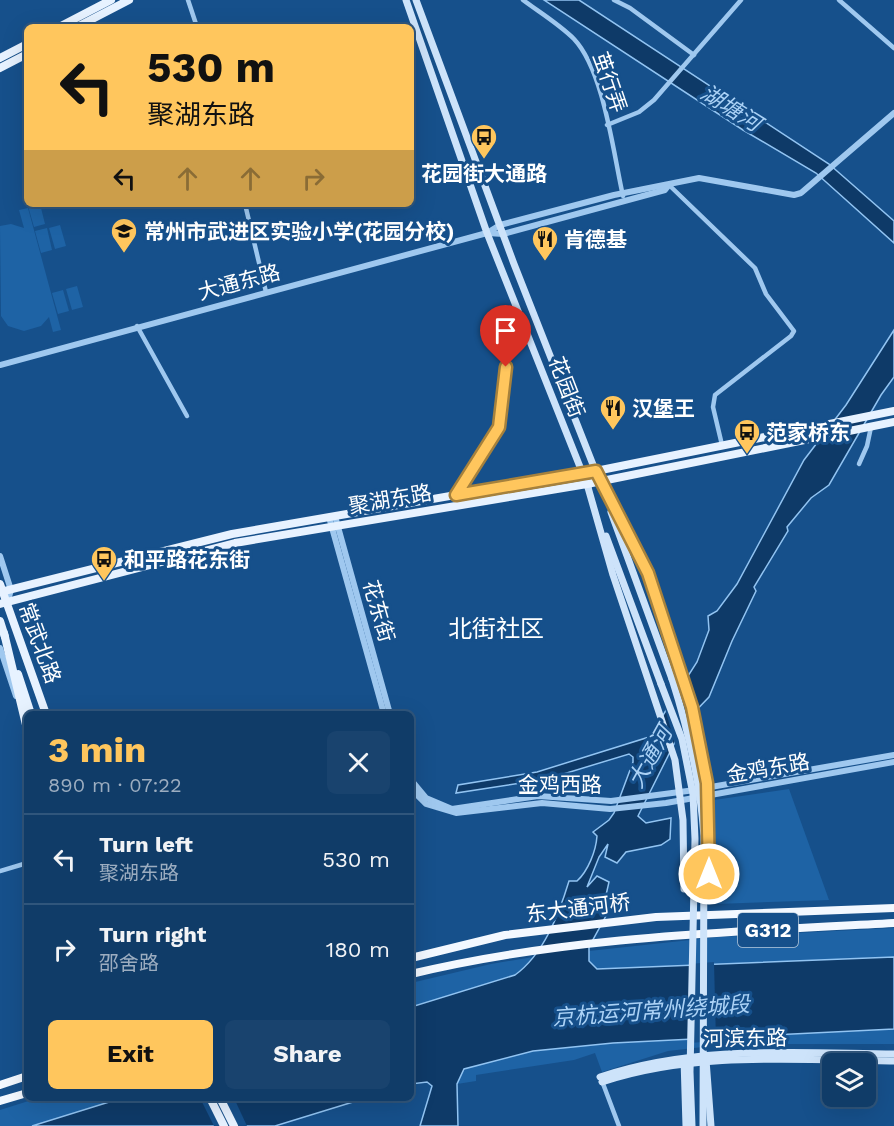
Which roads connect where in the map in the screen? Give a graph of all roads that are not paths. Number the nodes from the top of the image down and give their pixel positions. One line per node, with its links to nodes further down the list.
1 (111, 0): 10 (main road)
2 (129, 0): 11 (main road)
3 (188, 0): 12 (street)
4 (406, 0): 25 (main road, 花园街)
5 (416, 0): 24 (main road, 花园街)
6 (523, 0): 20 (street, 茧行弄)
7 (614, 0): 15 (street)
8 (741, 0): 15 (street)
9 (838, 0): 14 (street)
10 (65, 24)
11 (83, 24)
12 (196, 24)
13 (24, 46): 17 (main road)
14 (894, 48)
15 (694, 55): 20 (street)
16 (24, 56): 18 (main road)
17 (0, 58)
18 (0, 68)
19 (894, 113): 21 (street, 大通东路)
20 (607, 125): 22 (street, 茧行弄)
21 (669, 185): 22 (street, 大通东路); 35 (street)
22 (624, 198): 24 (street, 大通东路); 26 (street, 大通东路)
23 (246, 207): 27 (street)
24 (500, 225): 25 (street, 大通东路); 26 (main road, 花园街)
25 (488, 233): 26 (street, 大通东路); 27 (street, 大通东路); 29 (main road, 花园街)
26 (503, 234): 37 (main road, 花园街)
27 (266, 292): 28 (street, 大通东路)
28 (137, 326): 30 (street, 大通东路); 32 (street)
29 (527, 330): 38 (main road, 花园街); 41 (street)
30 (0, 365)
31 (894, 411): 35 (main road, 聚湖东路)
32 (187, 416)
33 (894, 422): 34 (main road, 聚湖东路)
34 (868, 427): 36 (street); 39 (main road, 聚湖东路)
35 (722, 445): 37 (main road, 聚湖东路)
36 (859, 464)
37 (596, 471): 38 (main road, 聚湖东路); 39 (main road, 花园街)
38 (582, 473): 40 (main road, 花园街); 41 (main road, 聚湖东路)
39 (600, 481): 40 (main road, 聚湖东路); 62 (main road); 89 (main road, 花园街, bridge)
40 (587, 484): 43 (main road, 聚湖东路); 63 (main road); 88 (main road, 花园街, bridge)
41 (456, 495): 42 (main road, 聚湖东路)
42 (332, 517): 43 (street, 花东街); 45 (main road, 聚湖东路)
43 (335, 527): 46 (main road, 聚湖东路); 54 (street, 花东街); 55 (street, 花东街)
44 (0, 556): 45 (street)
45 (3, 590): 46 (main road, 常武北路)
46 (3, 604): 50 (main road, 常武北路)
47 (0, 621): 48 (main road, 常武北路)
48 (4, 633): 51 (main road, 常武北路); 56 (main road)
49 (0, 648): 57 (street)
50 (35, 680): 52 (main road, 常武北路); 53 (main road)
51 (30, 711)
52 (45, 711)
53 (50, 711)
54 (383, 711)
55 (389, 711)
56 (24, 717)
57 (24, 718)
58 (894, 755): 62 (street, 金鸡东路)
59 (894, 762): 62 (street, 金鸡东路)
60 (414, 785): 65 (street)
61 (414, 791): 65 (street)
62 (707, 791): 63 (street, 金鸡东路); 63 (main road)
63 (681, 796): 64 (street, 金鸡东路); 66 (street, 金鸡东路)
64 (650, 797): 65 (street, 金鸡西路)
65 (435, 806): 66 (street, 金鸡西路)
66 (647, 806)
67 (24, 864): 68 (street)
68 (0, 871)
69 (894, 908): 71 (highway, 东大通河桥 / G312)
70 (894, 923): 72 (highway, 东大通河桥 / G312)
71 (414, 957)
72 (414, 973)
73 (894, 1054): 74 (main road, 河滨东路)
74 (706, 1058): 75 (main road, 河滨东路); 76 (main road, 河滨东路); 90 (main road)
75 (684, 1060): 78 (main road, 河滨东路); 87 (main road)
76 (894, 1061)
77 (24, 1077): 79 (highway)
78 (601, 1079): 86 (street)
79 (0, 1085)
80 (24, 1094): 81 (highway)
81 (0, 1101)
82 (212, 1101): 84 (main road)
83 (222, 1101): 85 (main road)
84 (224, 1126)
85 (234, 1126)
86 (619, 1126)
87 (686, 1126)
88 (692, 1126)
89 (703, 1126)
90 (711, 1126)

